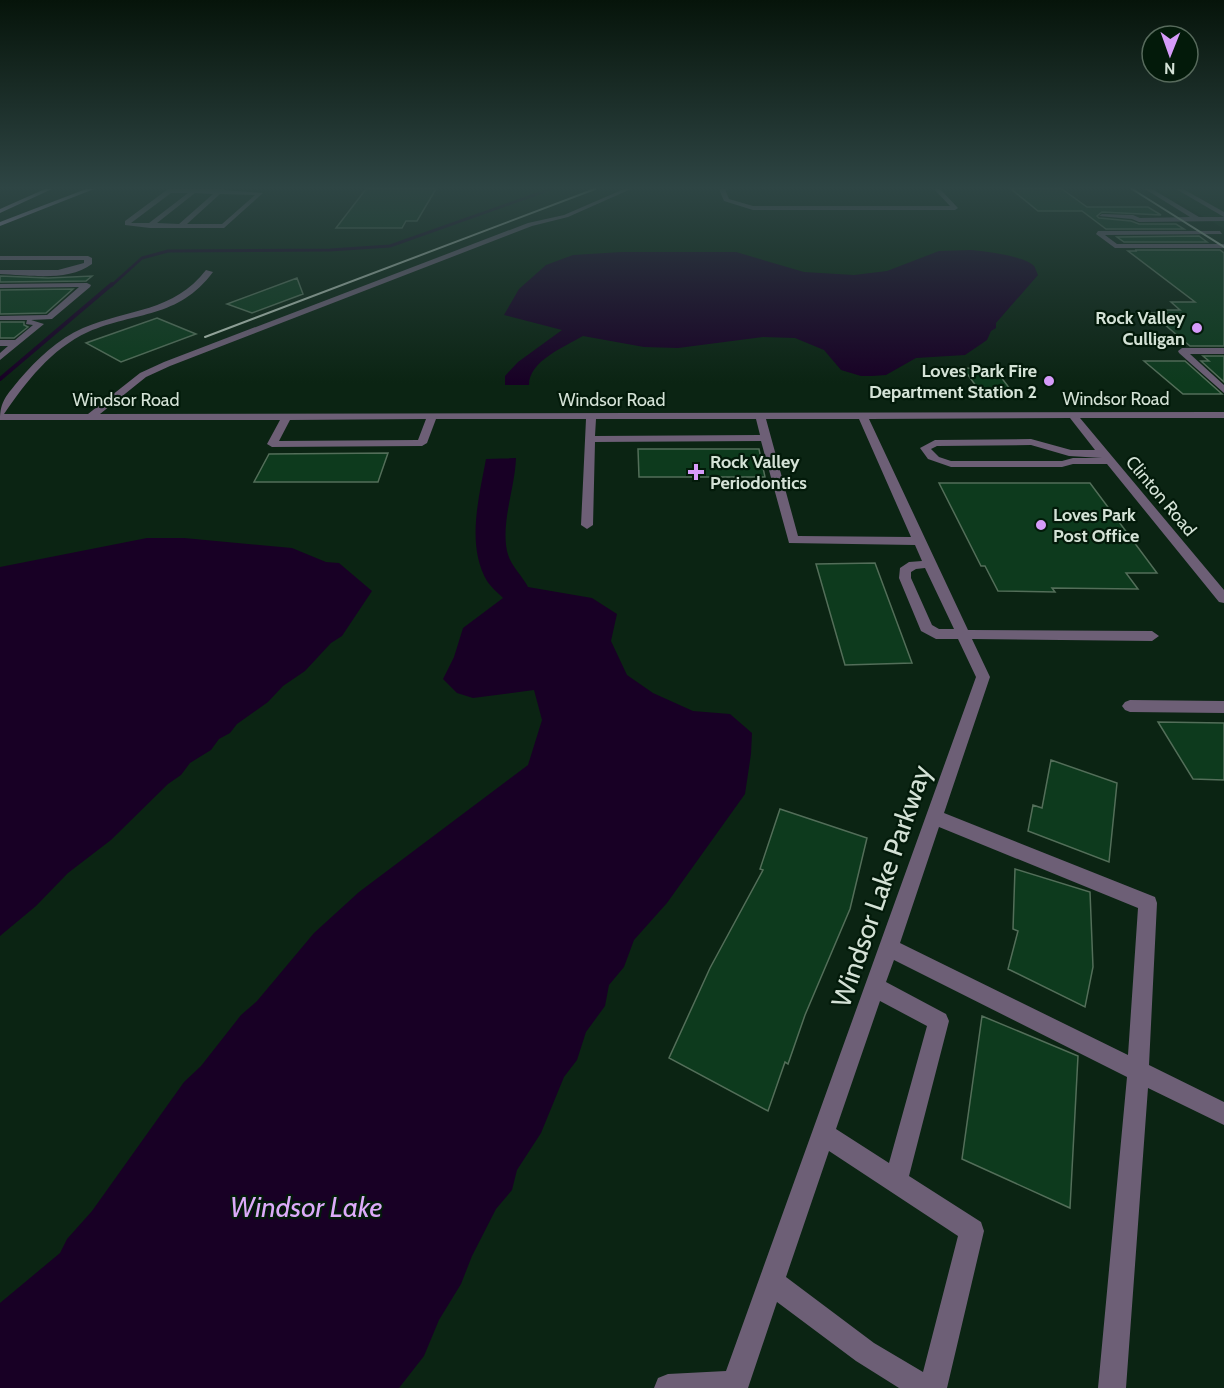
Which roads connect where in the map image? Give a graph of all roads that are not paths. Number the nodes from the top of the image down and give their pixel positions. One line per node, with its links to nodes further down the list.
1 (453, 254): 22 (street)
2 (0, 258): 3 (street)
3 (0, 272)
4 (209, 273): 15 (street)
5 (0, 286): 6 (street)
6 (0, 318)
7 (0, 322): 9 (street)
8 (0, 333): 9 (street)
9 (29, 333): 10 (street)
10 (17, 343): 11 (street); 13 (street)
11 (0, 344)
12 (1224, 351): 14 (street)
13 (0, 357)
14 (1224, 390)
15 (0, 415): 22 (street, Windsor Road)
16 (1224, 415): 21 (street, Windsor Road)
17 (432, 416): 18 (street, Windsor Road); 23 (street, Windsor Road); 23 (street)
18 (591, 416): 19 (street, Windsor Road); 25 (street)
19 (760, 416): 20 (street, Windsor Road); 24 (street)
20 (863, 416): 21 (street, Windsor Road); 28 (street, Windsor Lake Parkway)
21 (1073, 416): 26 (street, Clinton Road)
22 (90, 417): 23 (street, Windsor Road)
23 (286, 417)
24 (765, 438): 25 (street); 28 (street)
25 (589, 439): 27 (street)
26 (1105, 457): 26 (street); 30 (street, Clinton Road)
27 (587, 525)
28 (919, 541): 29 (street, Windsor Lake Parkway)
29 (929, 564): 31 (street, Windsor Lake Parkway); 31 (street)
30 (1224, 599)
31 (963, 635): 32 (street); 35 (street, Windsor Lake Parkway)
32 (1152, 636)
33 (1130, 706): 34 (street)
34 (1224, 707)
35 (934, 817): 36 (street, Windsor Lake Parkway); 38 (street)
36 (888, 947): 37 (street, Windsor Lake Parkway); 38 (street)
37 (874, 987): 40 (street, Windsor Lake Parkway); 41 (street)
38 (1138, 1071): 39 (street); 47 (street)
39 (1224, 1114)
40 (823, 1134): 41 (street); 42 (street, Windsor Lake Parkway)
41 (896, 1182): 46 (street)
42 (771, 1282): 43 (street, Windsor Lake Parkway); 45 (street)
43 (734, 1386): 44 (street)
44 (668, 1388)
45 (924, 1388)
46 (933, 1388)
47 (1112, 1388)

